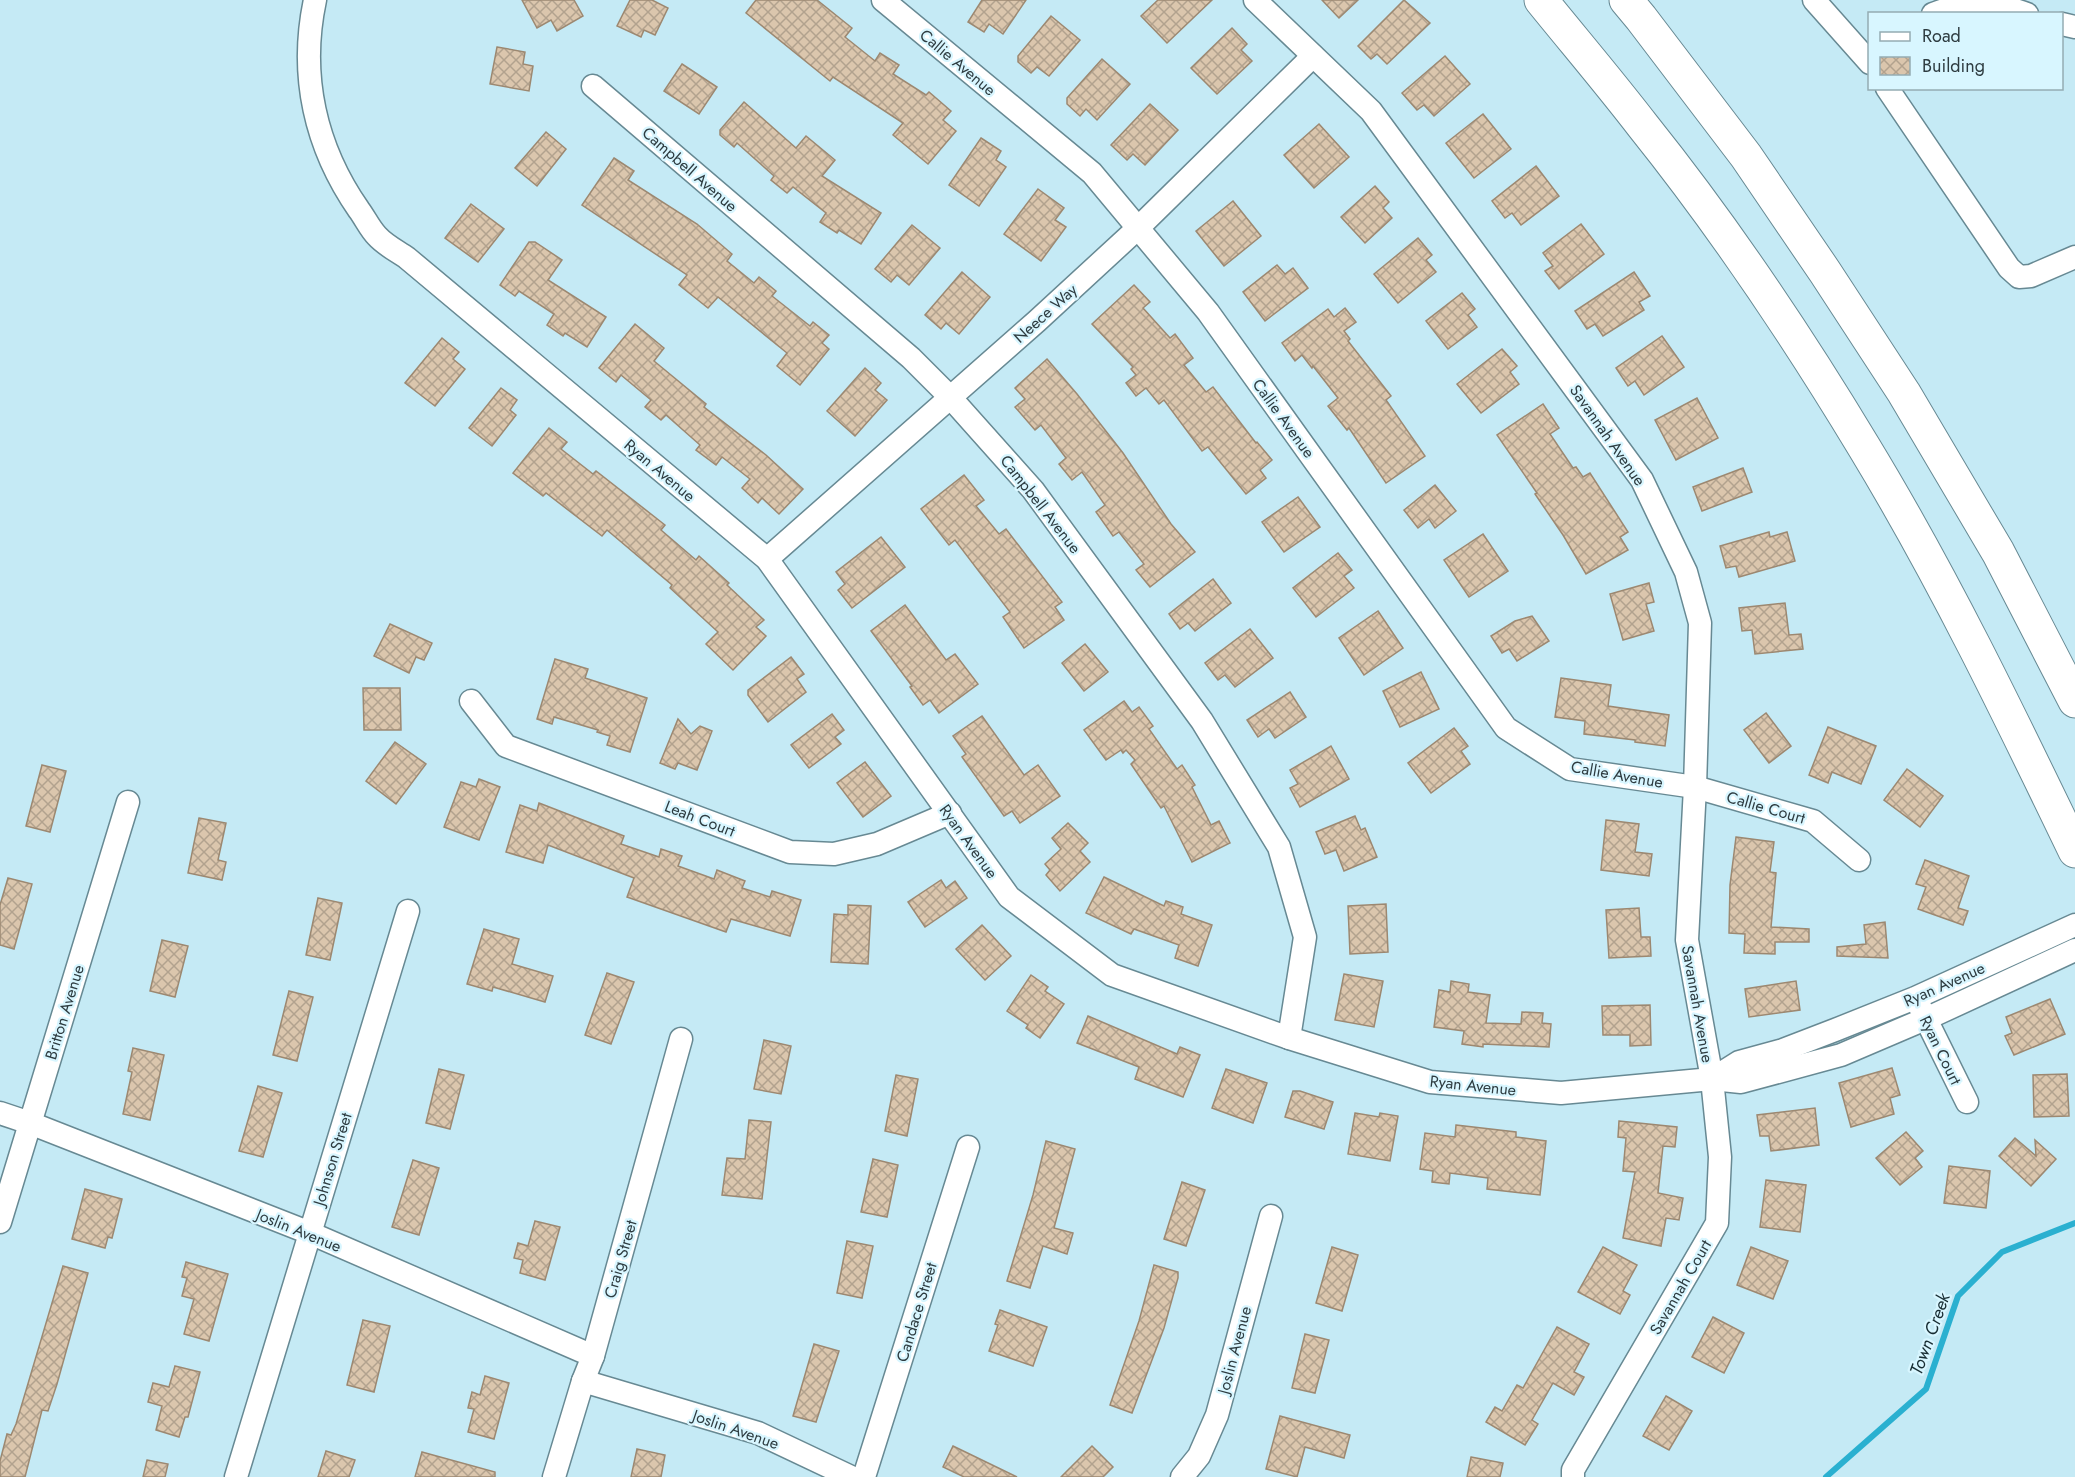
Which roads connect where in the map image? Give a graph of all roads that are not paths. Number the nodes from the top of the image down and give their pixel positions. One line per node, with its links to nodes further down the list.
1 (315, 0): 16 (street, Ryan Avenue)
2 (883, 0): 13 (street, Callie Avenue)
3 (1255, 0): 9 (street, Savannah Avenue)
4 (1541, 0): 22 (highway)
5 (1626, 0): 18 (highway)
6 (1814, 0): 10 (street)
7 (1938, 12): 8 (street)
8 (2021, 12)
9 (1313, 56): 13 (street, Neece Way); 19 (street, Savannah Avenue)
10 (1868, 58)
11 (593, 86): 15 (street, Campbell Avenue)
12 (1888, 90): 14 (street)
13 (1138, 228): 15 (street, Neece Way); 19 (street, Callie Avenue)
14 (2075, 257)
15 (950, 397): 16 (street, Neece Way); 29 (street, Campbell Avenue)
16 (767, 559): 21 (street, Ryan Avenue)
17 (471, 701): 21 (street, Leah Court)
18 (2075, 701)
19 (1695, 787): 23 (street, Callie Court); 31 (street, Savannah Avenue)
20 (128, 802): 34 (street, Britton Avenue)
21 (950, 813): 29 (street, Ryan Avenue)
22 (2075, 851)
23 (1859, 860)
24 (408, 911): 38 (street, Johnson Street)
25 (2075, 925): 27 (street, Ryan Avenue)
26 (2075, 950): 28 (street, Ryan Avenue)
27 (1915, 998): 28 (street, Ryan Court); 31 (street, Ryan Avenue)
28 (1926, 1018): 31 (street, Ryan Avenue); 32 (street, Ryan Court)
29 (1289, 1038): 31 (street, Ryan Avenue)
30 (681, 1039): 39 (street, Craig Street)
31 (1712, 1079): 46 (street, Savannah Court)
32 (1967, 1102)
33 (0, 1113): 34 (street, Joslin Avenue)
34 (30, 1123): 37 (street, Britton Avenue); 38 (street, Joslin Avenue)
35 (968, 1147): 44 (street, Candace Street)
36 (1271, 1216): 45 (street, Joslin Avenue)
37 (0, 1222)
38 (310, 1233): 39 (street, Joslin Avenue); 41 (street, Johnson Street)
39 (593, 1356): 40 (street, Craig Street)
40 (583, 1381): 42 (street, Craig Street); 43 (street, Joslin Avenue)
41 (236, 1477)
42 (554, 1477)
43 (851, 1477)
44 (864, 1477)
45 (1182, 1477)
46 (1573, 1477)

